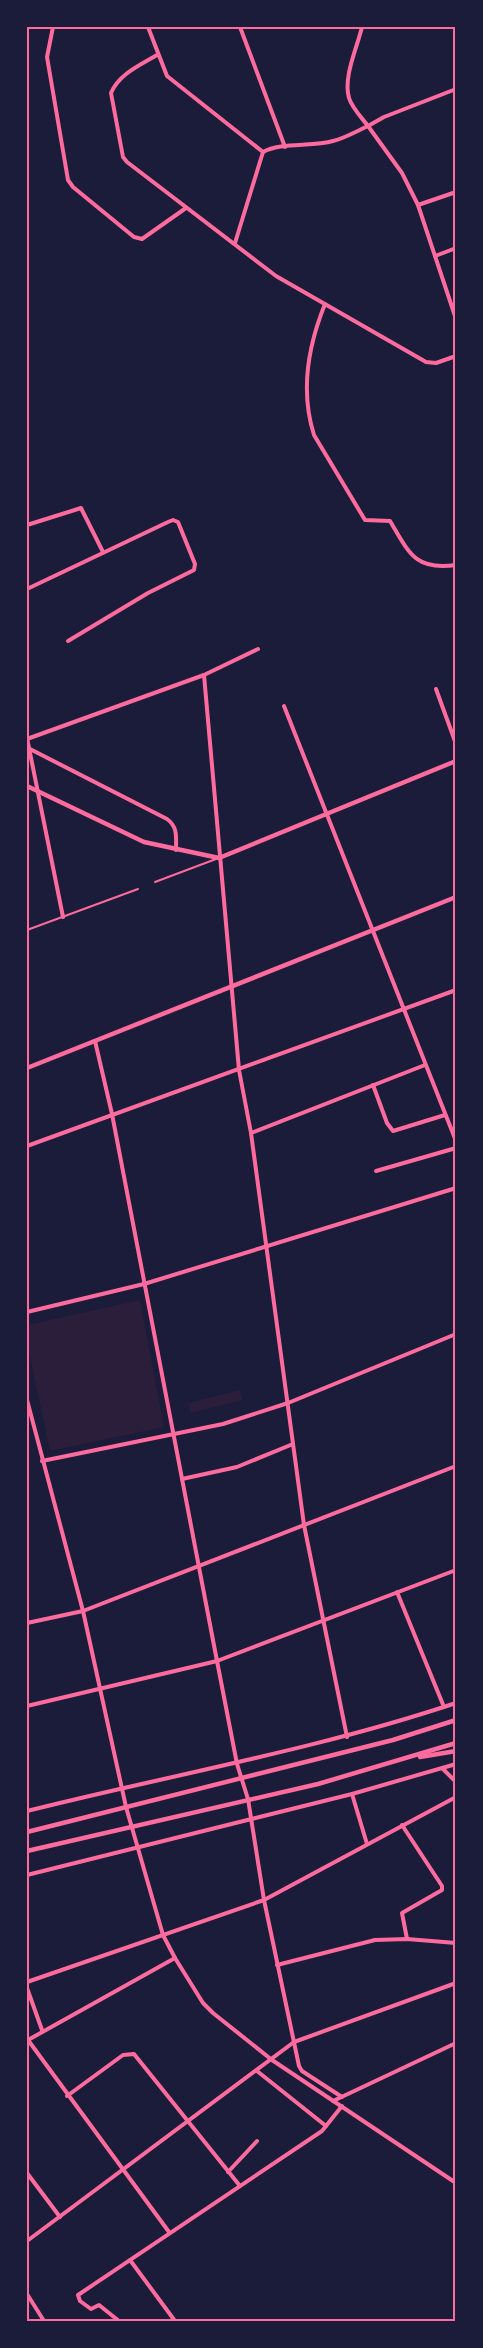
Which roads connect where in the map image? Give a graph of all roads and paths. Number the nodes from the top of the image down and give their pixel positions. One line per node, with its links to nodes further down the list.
1 (53, 27): 12 (street)
2 (148, 27): 5 (street)
3 (240, 27): 8 (street)
4 (362, 27): 7 (street)
5 (157, 55): 9 (street); 12 (street)
6 (456, 89): 7 (street)
7 (368, 126): 8 (street); 11 (street)
8 (285, 147): 9 (street)
9 (264, 152): 13 (street)
10 (456, 192): 11 (street)
11 (418, 205): 15 (street)
12 (186, 207): 13 (street)
13 (235, 243): 16 (street)
14 (456, 248): 15 (street)
15 (435, 256): 17 (street)
16 (325, 304): 18 (street); 21 (street)
17 (456, 319)
18 (456, 356)
19 (27, 525): 20 (street)
20 (103, 552): 22 (street); 23 (street)
21 (456, 565)
22 (27, 589)
23 (68, 641)
24 (258, 649): 25 (street)
25 (204, 675): 28 (street); 36 (street)
26 (436, 689): 29 (street)
27 (284, 706): 34 (street)
28 (27, 738): 30 (street)
29 (456, 744)
30 (28, 748): 33 (street); 35 (street)
31 (456, 760): 34 (street)
32 (27, 786): 33 (street)
33 (38, 790): 35 (street); 40 (street)
34 (328, 814): 36 (street); 42 (street)
35 (176, 851): 36 (street)
36 (219, 858): 37 (lane); 43 (street)
37 (155, 882)
38 (138, 889): 40 (lane)
39 (456, 897): 42 (street)
40 (63, 917): 41 (lane)
41 (27, 930)
42 (371, 931): 43 (street); 45 (street)
43 (231, 988): 46 (street); 49 (street)
44 (456, 990): 45 (street)
45 (403, 1010): 47 (street); 49 (street)
46 (95, 1041): 48 (street); 51 (street)
47 (425, 1065): 50 (street); 52 (street)
48 (27, 1068)
49 (239, 1070): 51 (street); 53 (street)
50 (373, 1085): 52 (street); 53 (street)
51 (112, 1114): 55 (street); 60 (street)
52 (445, 1115): 54 (street)
53 (251, 1133): 59 (street)
54 (456, 1141)
55 (27, 1146)
56 (456, 1148): 57 (street)
57 (376, 1171)
58 (456, 1188): 59 (street)
59 (266, 1246): 60 (street); 64 (street)
60 (144, 1284): 61 (street); 65 (street)
61 (27, 1312)
62 (456, 1334): 64 (street)
63 (27, 1400): 67 (street)
64 (288, 1403): 65 (street); 66 (street)
65 (175, 1434): 67 (street); 69 (street)
66 (293, 1444): 69 (street); 70 (street)
67 (42, 1461): 74 (street)
68 (456, 1466): 70 (street)
69 (182, 1479): 71 (street)
70 (304, 1525): 71 (street); 75 (street)
71 (198, 1567): 74 (street); 77 (street)
72 (456, 1570): 73 (street)
73 (397, 1592): 75 (street); 81 (street)
74 (83, 1611): 76 (street); 78 (street)
75 (324, 1622): 77 (street); 83 (street)
76 (27, 1623)
77 (217, 1661): 78 (street); 87 (street)
78 (100, 1688): 80 (street); 92 (street)
79 (456, 1703): 81 (street)
80 (27, 1706)
81 (444, 1707): 83 (street)
82 (456, 1720): 90 (street)
83 (347, 1737): 87 (street)
84 (456, 1743): 86 (street)
85 (456, 1751): 86 (street)
86 (417, 1756): 95 (street)
87 (237, 1764): 90 (street); 92 (street)
88 (456, 1764): 89 (street)
89 (443, 1769): 91 (street); 93 (street)
90 (242, 1779): 95 (street); 96 (street)
91 (456, 1782)
92 (121, 1788): 96 (street); 97 (street)
93 (352, 1794): 98 (street); 102 (street)
94 (456, 1797): 100 (street)
95 (248, 1799): 98 (street); 99 (street)
96 (126, 1807): 99 (street); 101 (street)
97 (27, 1811)
98 (250, 1820): 103 (street); 106 (street)
99 (132, 1825): 103 (street); 104 (street)
100 (402, 1825): 102 (street); 108 (street)
101 (27, 1832)
102 (367, 1844): 106 (street)
103 (137, 1847): 105 (street); 107 (street)
104 (27, 1851)
105 (27, 1875)
106 (264, 1900): 107 (street); 111 (street)
107 (163, 1935): 110 (street); 112 (street)
108 (407, 1939): 109 (street); 111 (street)
109 (456, 1942)
110 (175, 1958): 115 (street); 119 (street)
111 (277, 1965): 117 (street)
112 (27, 1982)
113 (456, 1983): 117 (street)
114 (27, 1988): 115 (street)
115 (42, 2030): 116 (street)
116 (27, 2040): 121 (street)
117 (294, 2042): 119 (street); 122 (street)
118 (456, 2043): 122 (street)
119 (273, 2060): 120 (street); 123 (street)
120 (257, 2071): 125 (street); 126 (street)
121 (68, 2096): 125 (street); 128 (street)
122 (342, 2097): 123 (street)
123 (333, 2101): 124 (street)
124 (342, 2106): 126 (street); 131 (street)
125 (187, 2121): 128 (street); 129 (street)
126 (326, 2126): 132 (street)
127 (257, 2141): 129 (street)
128 (122, 2169): 133 (street); 134 (street)
129 (228, 2172): 132 (street)
130 (27, 2173): 133 (street)
131 (456, 2182)
132 (240, 2186): 134 (street)
133 (60, 2217): 135 (street)
134 (169, 2233): 136 (street)
135 (27, 2241)
136 (130, 2260): 139 (street); 140 (street)
137 (27, 2294): 138 (street)
138 (44, 2321)
139 (118, 2321)
140 (175, 2321)

